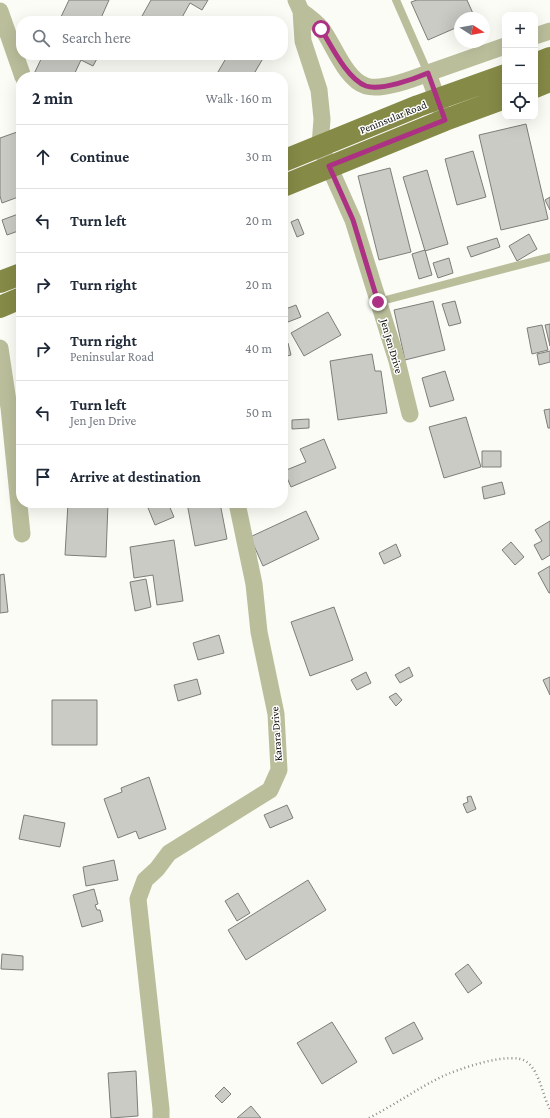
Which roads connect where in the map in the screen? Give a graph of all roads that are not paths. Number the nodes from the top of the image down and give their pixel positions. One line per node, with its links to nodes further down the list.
1 (396, 0): 12 (lane)
2 (299, 5): 12 (street); 19 (street)
3 (0, 11): 7 (street)
4 (550, 31): 5 (street)
5 (538, 35)
6 (502, 47): 12 (street)
7 (16, 55)
8 (550, 58): 10 (main road)
9 (18, 60): 11 (street)
10 (538, 63)
11 (22, 72)
12 (428, 73): 17 (street)
13 (502, 76): 17 (main road, Peninsular Road)
14 (550, 81): 15 (main road)
15 (538, 86)
16 (502, 99): 18 (main road, Peninsular Road)
17 (438, 100): 18 (street); 19 (main road, Peninsular Road)
18 (445, 120): 21 (main road, Peninsular Road)
19 (320, 146): 20 (main road, Peninsular Road); 21 (street, Jen Jen Drive)
20 (288, 159)
21 (329, 166): 22 (main road, Peninsular Road); 27 (street, Jen Jen Drive)
22 (288, 184)
23 (550, 257): 27 (lane)
24 (16, 276): 25 (main road)
25 (0, 282)
26 (16, 300): 28 (main road)
27 (378, 302): 30 (street, Jen Jen Drive)
28 (0, 307)
29 (0, 348): 31 (street)
30 (410, 414)
31 (16, 476)
32 (19, 508): 34 (street)
33 (238, 508): 35 (street, Karara Drive)
34 (22, 534)
35 (161, 1118)

